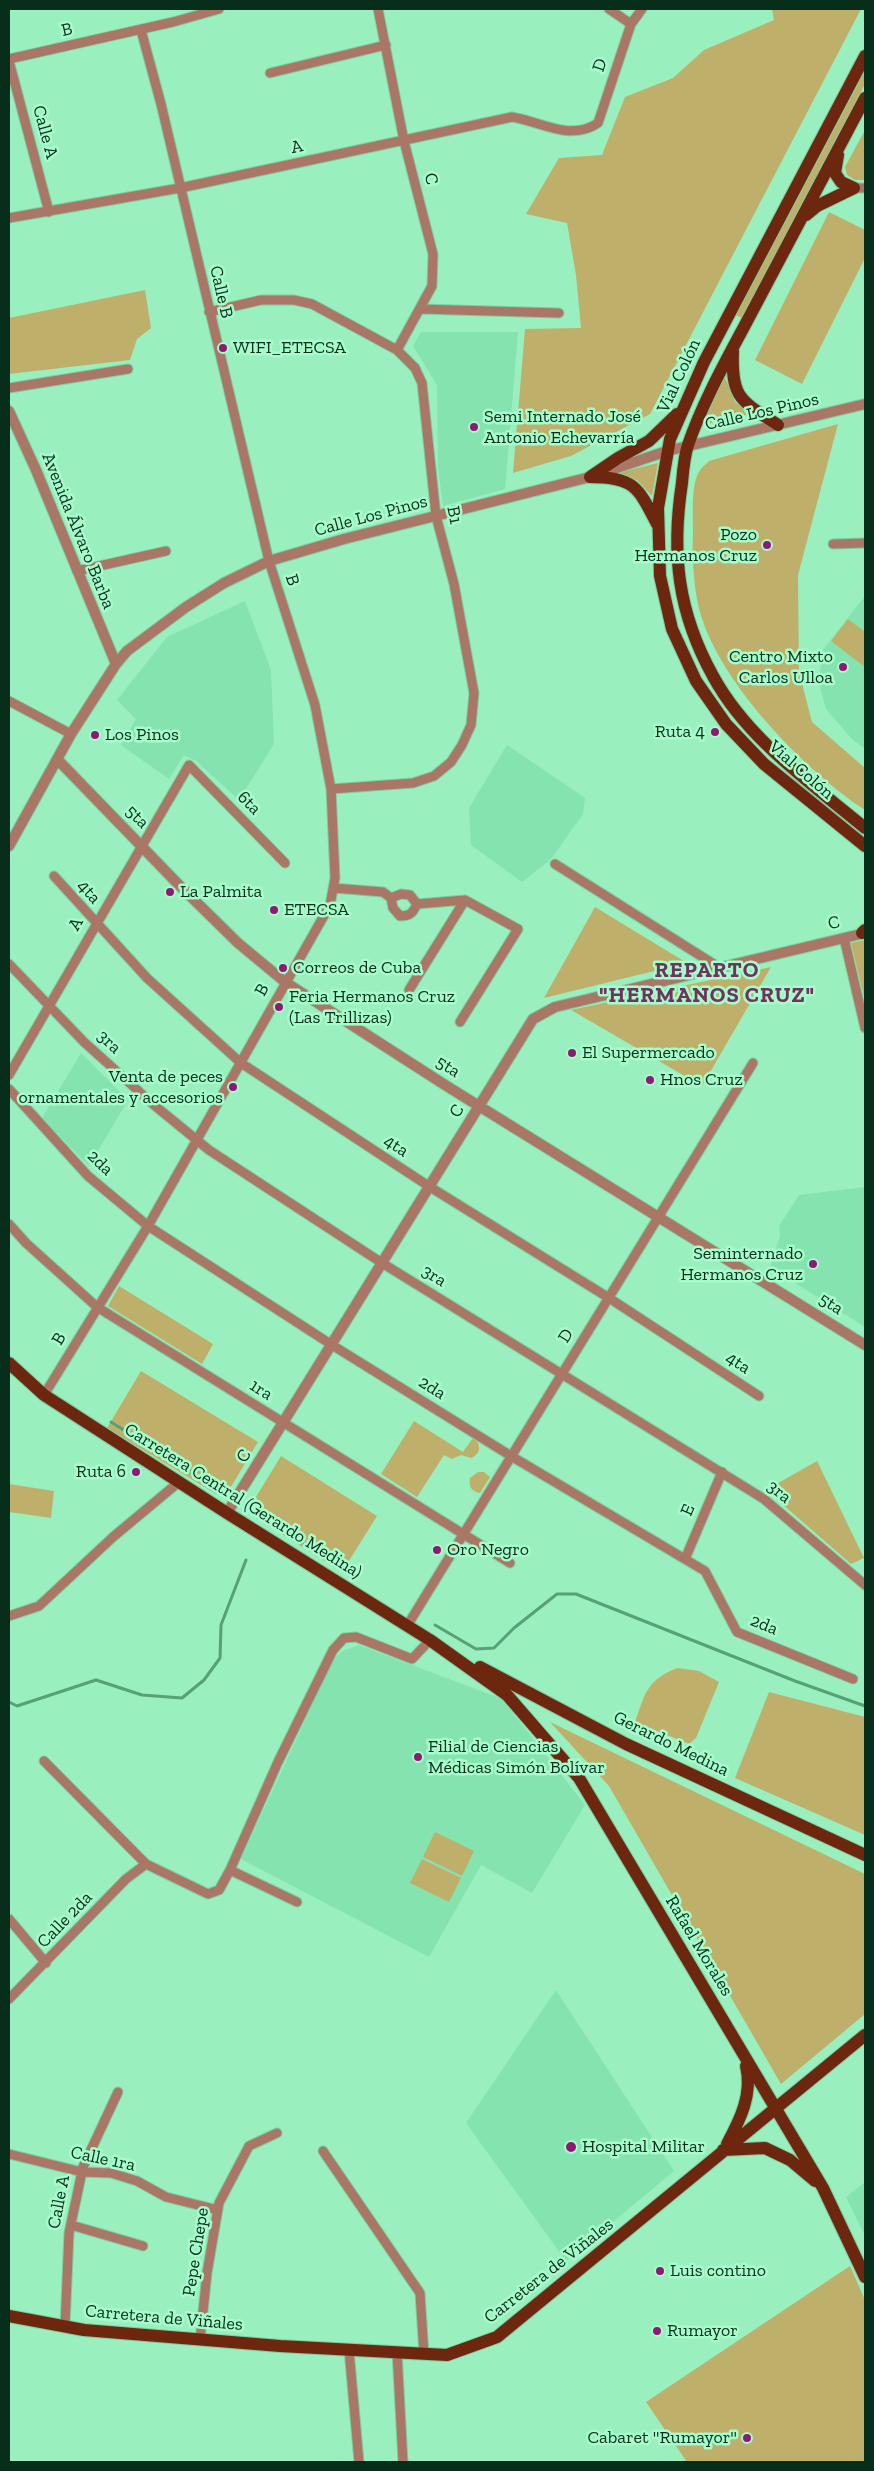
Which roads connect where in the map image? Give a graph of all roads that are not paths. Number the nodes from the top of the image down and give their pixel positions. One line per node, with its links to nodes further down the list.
1 (219, 9): 6 (street, B)
2 (378, 9): 7 (street, C)
3 (609, 9): 5 (street)
4 (642, 9): 5 (street, D)
5 (631, 24): 12 (street, D)
6 (141, 30): 9 (street, B); 15 (street, Calle B)
7 (386, 45): 10 (street); 13 (street, C)
8 (865, 56): 28 (main road, Vial Colón)
9 (9, 60): 17 (street, Calle A)
10 (270, 73)
11 (865, 98): 14 (main road, Vial Colón)
12 (589, 129): 13 (street, A)
13 (404, 141): 15 (street, A); 20 (street, C)
14 (841, 142): 16 (main road); 19 (main road, Vial Colón)
15 (180, 188): 17 (street, A); 21 (street, Calle B)
16 (859, 188): 19 (main road)
17 (49, 212): 18 (street, A)
18 (9, 218)
19 (800, 220): 23 (main road, Vial Colón)
20 (420, 309): 22 (street); 24 (street, C)
21 (209, 312): 24 (street, B1); 39 (street, Calle B)
22 (559, 313)
23 (733, 348): 30 (main road); 31 (main road, Vial Colón)
24 (397, 350): 34 (street, B1)
25 (128, 370): 26 (street)
26 (9, 388)
27 (865, 404): 30 (street, Calle Los Pinos)
28 (683, 409): 32 (main road, Vial Colón); 33 (main road)
29 (9, 411): 40 (street, Avenida Álvaro Barba)
30 (778, 425): 31 (street, Calle Los Pinos)
31 (687, 447): 32 (street, Calle Los Pinos); 47 (main road, Vial Colón)
32 (667, 451): 33 (street, Calle Los Pinos); 35 (main road, Vial Colón)
33 (590, 477): 34 (street, Calle Los Pinos); 35 (main road)
34 (436, 516): 39 (street, Calle Los Pinos); 46 (street, B1)
35 (659, 527): 50 (main road, Vial Colón)
36 (865, 543): 37 (street)
37 (833, 544)
38 (166, 550): 40 (street)
39 (268, 561): 41 (street, Calle Los Pinos); 46 (street, B)
40 (77, 571): 41 (street, Avenida Álvaro Barba)
41 (116, 664): 43 (street, Calle Los Pinos)
42 (9, 701): 43 (street)
43 (71, 734): 44 (street, Calle Los Pinos)
44 (58, 760): 48 (street, 5ta); 49 (street, Calle Los Pinos)
45 (189, 764): 48 (street, A); 51 (street, 6ta)
46 (331, 789): 54 (street, B)
47 (865, 828)
48 (142, 845): 58 (street, A); 63 (street, 5ta)
49 (9, 846)
50 (865, 846)
51 (285, 863)
52 (555, 864): 62 (street)
53 (54, 876): 58 (street, 4ta)
54 (334, 888): 55 (street); 63 (street, B)
55 (392, 898): 57 (street); 57 (street)
56 (465, 900): 57 (street); 64 (street); 66 (street)
57 (417, 904)
58 (95, 924): 65 (street, A); 68 (street, 4ta)
59 (865, 932): 60 (street, C)
60 (844, 938): 62 (street, C); 67 (street)
61 (9, 964): 65 (street, 3ra)
62 (720, 968): 72 (street, C)
63 (285, 982): 68 (street, B); 72 (street, 5ta)
64 (409, 990)
65 (50, 1004): 70 (street, A); 73 (street, 3ra)
66 (460, 1022)
67 (865, 1028)
68 (240, 1063): 73 (street, B); 74 (street, 4ta)
69 (753, 1063): 75 (street, D)
70 (9, 1075)
71 (9, 1089): 77 (street, 2da)
72 (480, 1105): 74 (street, C); 75 (street, 5ta)
73 (197, 1140): 77 (street, B); 78 (street, 3ra)
74 (430, 1187): 78 (street, C); 79 (street, 4ta)
75 (657, 1217): 79 (street, D); 82 (street, 5ta)
76 (9, 1224): 80 (street, 1ra)
77 (148, 1226): 80 (street, B); 81 (street, 2da)
78 (382, 1263): 81 (street, C); 84 (street, 3ra)
79 (609, 1298): 84 (street, D); 86 (street, 4ta)
80 (97, 1307): 85 (street, B); 87 (street, 1ra)
81 (332, 1345): 87 (street, C); 88 (street, 2da)
82 (865, 1346)
83 (9, 1363): 85 (main road, Carretera Central (Gerardo Medina))
84 (562, 1374): 88 (street, D); 89 (street, 3ra)
85 (44, 1395): 90 (main road, Carretera Central (Gerardo Medina))
86 (759, 1396)
87 (283, 1423): 91 (street, C); 92 (street, 1ra)
88 (511, 1456): 92 (street, D); 93 (street, 2da)
89 (722, 1472): 93 (street, E); 95 (street, 3ra)
90 (179, 1482): 91 (main road, Carretera Central (Gerardo Medina)); 96 (street)
91 (227, 1513): 97 (main road, Carretera Central (Gerardo Medina))
92 (463, 1534): 94 (street, 1ra); 97 (street, D)
93 (685, 1559): 100 (street, 2da)
94 (510, 1563)
95 (865, 1585)
96 (9, 1616)
97 (407, 1626): 98 (main road, Carretera Central (Gerardo Medina))
98 (430, 1640): 99 (main road, Carretera Central (Gerardo Medina)); 104 (street)
99 (463, 1662): 102 (main road, Gerardo Medina); 110 (main road, Rafael Morales)
100 (852, 1679)
101 (44, 1762): 103 (street)
102 (865, 1855)
103 (146, 1864): 104 (street); 107 (street, Calle 2da)
104 (230, 1870): 105 (street)
105 (296, 1902)
106 (9, 1920): 107 (street)
107 (46, 1963): 108 (street, Calle 2da)
108 (9, 1999)
109 (865, 2035): 112 (main road, Carretera de Viñales)
110 (742, 2052): 112 (main road, Rafael Morales); 114 (main road)
111 (118, 2092): 117 (street, Calle A)
112 (775, 2108): 114 (main road, Carretera de Viñales); 118 (main road, Rafael Morales)
113 (277, 2133): 119 (street, Pepe Chepe)
114 (723, 2150): 118 (main road); 128 (main road, Carretera de Viñales)
115 (323, 2151): 128 (street)
116 (9, 2154): 117 (street, Calle 1ra)
117 (82, 2172): 119 (street, Calle 1ra); 120 (street, Calle A)
118 (823, 2188): 122 (main road, Rafael Morales)
119 (218, 2210): 125 (street, Pepe Chepe)
120 (71, 2225): 121 (street); 124 (street, Calle A)
121 (142, 2246)
122 (865, 2277)
123 (9, 2316): 124 (main road, Carretera de Viñales)
124 (65, 2326): 125 (main road, Carretera de Viñales)
125 (200, 2340): 126 (main road, Carretera de Viñales)
126 (349, 2350): 127 (main road, Carretera de Viñales); 129 (street)
127 (397, 2352): 128 (main road, Carretera de Viñales); 130 (street)
128 (424, 2354)
129 (359, 2462)
130 (402, 2462)

